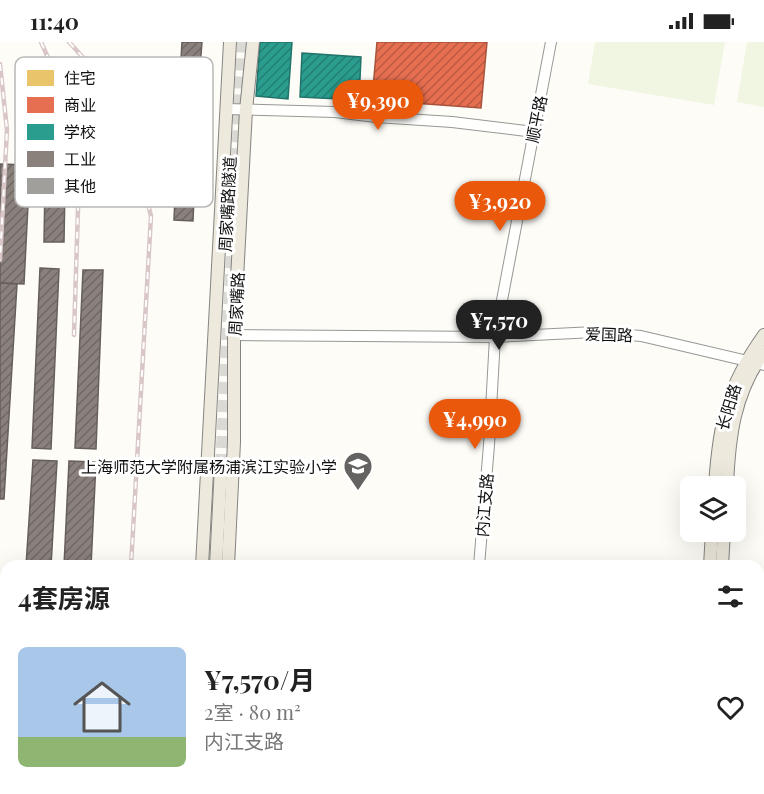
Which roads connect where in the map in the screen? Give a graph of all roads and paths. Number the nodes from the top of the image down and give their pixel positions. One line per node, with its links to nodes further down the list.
1 (230, 42): 4 (main road, 周家嘴路)
2 (253, 42): 5 (main road, 周家嘴路)
3 (551, 42): 7 (street, 顺平路)
4 (226, 108): 5 (street); 13 (main road, 周家嘴路)
5 (246, 110): 7 (street); 8 (main road, 周家嘴路)
6 (232, 126): 13 (main road, 周家嘴路隧道)
7 (534, 132): 10 (street, 顺平路)
8 (234, 335): 10 (street, 爱国路); 21 (main road, 周家嘴路)
9 (764, 335): 12 (main road, 长阳路)
10 (495, 337): 12 (street, 爱国路); 22 (street, 内江支路)
11 (764, 352): 12 (main road, 长阳路)
12 (755, 363): 15 (main road, 长阳路); 16 (main road, 长阳路)
13 (208, 460): 19 (main road, 周家嘴路)
14 (221, 466): 20 (main road)
15 (716, 476)
16 (728, 476)
17 (711, 542): 23 (main road)
18 (723, 542): 24 (main road)
19 (202, 560)
20 (216, 560)
21 (228, 560)
22 (479, 560)
23 (710, 560)
24 (722, 560)

